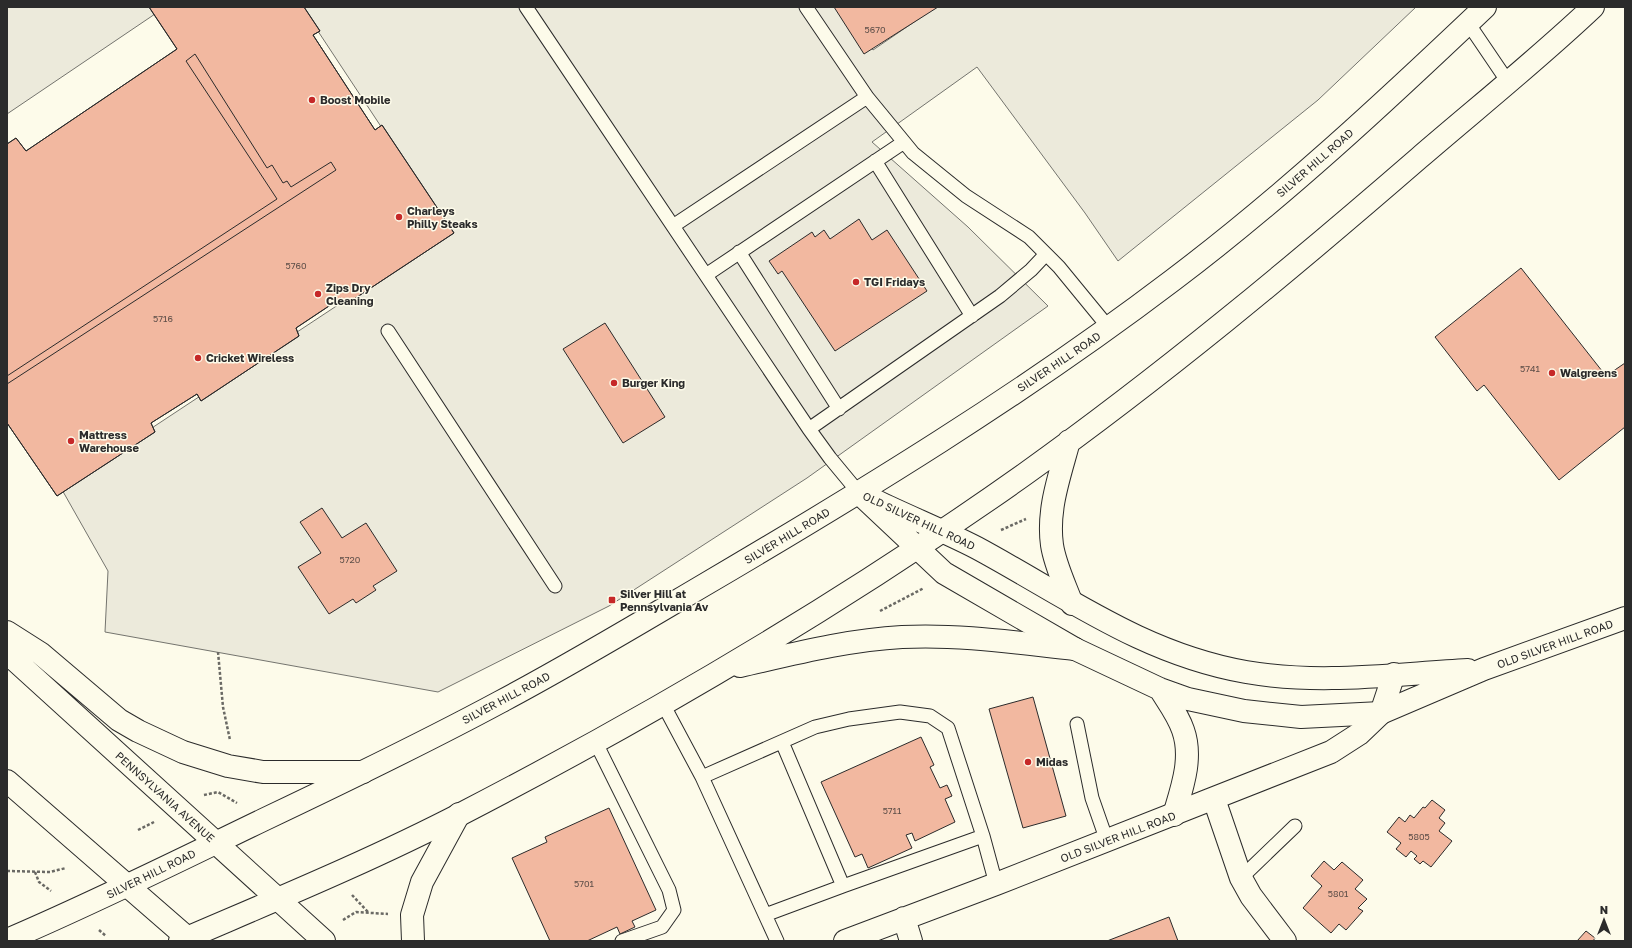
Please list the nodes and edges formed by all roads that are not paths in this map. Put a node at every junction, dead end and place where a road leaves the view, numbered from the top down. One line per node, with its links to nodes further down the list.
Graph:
1 (526, 7): 10 (lane)
2 (806, 7): 7 (lane)
3 (1485, 7): 5 (main road, SILVER HILL ROAD)
4 (1593, 7): 6 (main road)
5 (1468, 23): 6 (lane); 15 (main road, SILVER HILL ROAD)
6 (1508, 82): 19 (main road)
7 (867, 97): 8 (lane); 10 (lane)
8 (904, 142): 9 (lane); 12 (lane)
9 (875, 161): 11 (lane); 14 (lane)
10 (673, 226): 13 (lane)
11 (739, 252): 13 (lane); 17 (lane)
12 (1046, 254): 14 (lane); 15 (lane)
13 (706, 274): 18 (lane)
14 (972, 316): 17 (lane)
15 (1109, 328): 20 (main road, SILVER HILL ROAD)
16 (388, 331): 23 (lane)
17 (839, 409): 18 (lane)
18 (809, 429): 20 (lane)
19 (1069, 441): 21 (main road); 24 (main road)
20 (859, 493): 21 (main road, OLD SILVER HILL ROAD); 22 (main road, OLD SILVER HILL ROAD); 38 (main road, SILVER HILL ROAD)
21 (941, 532): 22 (main road); 24 (main road, OLD SILVER HILL ROAD)
22 (916, 547): 27 (main road, OLD SILVER HILL ROAD); 29 (main road)
23 (555, 586)
24 (1072, 604): 31 (main road, OLD SILVER HILL ROAD)
25 (1625, 618): 30 (main road, OLD SILVER HILL ROAD)
26 (7, 632): 38 (main road)
27 (1075, 649): 29 (main road); 32 (main road, OLD SILVER HILL ROAD)
28 (7, 653): 47 (main road, PENNSYLVANIA AVENUE)
29 (723, 669): 33 (main road)
30 (1484, 669): 31 (main road, OLD SILVER HILL ROAD); 34 (main road, OLD SILVER HILL ROAD)
31 (1394, 674): 34 (main road, OLD SILVER HILL ROAD)
32 (1160, 689): 34 (main road, OLD SILVER HILL ROAD); 43 (main road)
33 (663, 704): 37 (main road); 39 (lane)
34 (1381, 713): 41 (main road, OLD SILVER HILL ROAD)
35 (1077, 724): 46 (lane)
36 (782, 742): 39 (lane); 45 (lane); 51 (lane)
37 (596, 743): 42 (main road); 59 (lane)
38 (363, 772): 47 (main road, SILVER HILL ROAD)
39 (702, 777): 53 (lane)
40 (7, 781): 50 (main road)
41 (1214, 799): 43 (main road, OLD SILVER HILL ROAD); 48 (main road)
42 (459, 814): 52 (main road); 58 (main road)
43 (1174, 815): 46 (main road, OLD SILVER HILL ROAD)
44 (1295, 826): 48 (lane)
45 (983, 836): 49 (lane); 51 (lane)
46 (1107, 841): 49 (main road, OLD SILVER HILL ROAD)
47 (216, 843): 50 (main road, SILVER HILL ROAD); 52 (main road, PENNSYLVANIA AVENUE)
48 (1241, 878): 63 (main road)
49 (996, 884): 54 (main road, OLD SILVER HILL ROAD)
50 (127, 886): 55 (main road, SILVER HILL ROAD); 56 (main road)
51 (843, 886): 53 (lane)
52 (277, 898): 56 (main road); 57 (main road, PENNSYLVANIA AVENUE)
53 (765, 915): 60 (lane)
54 (904, 918): 61 (main road, OLD SILVER HILL ROAD); 62 (main road)
55 (7, 940)
56 (186, 940)
57 (324, 941)
58 (413, 941)
59 (622, 941)
60 (777, 941)
61 (845, 941)
62 (911, 941)
63 (1286, 941)

